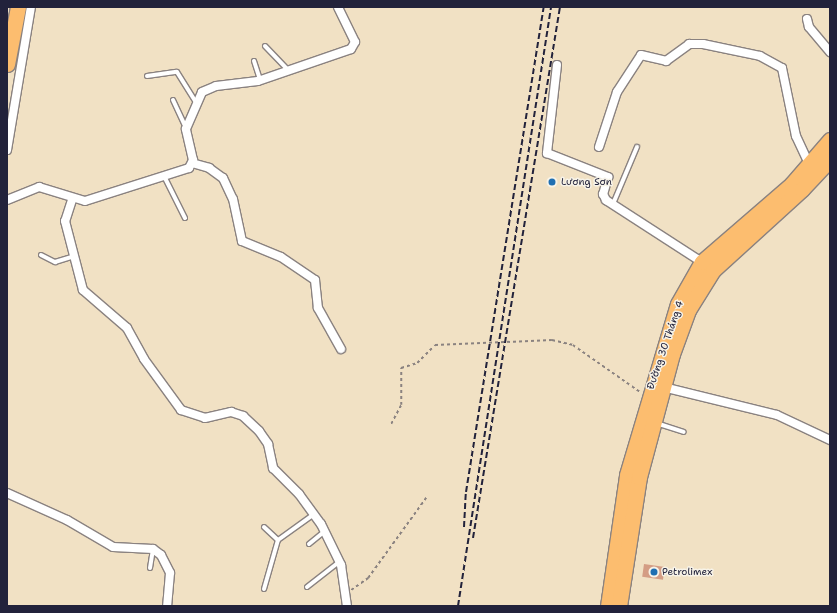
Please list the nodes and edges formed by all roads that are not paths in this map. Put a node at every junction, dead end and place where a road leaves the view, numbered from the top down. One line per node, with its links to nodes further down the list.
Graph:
1 (18, 7): 8 (highway)
2 (31, 7): 19 (street)
3 (338, 7): 10 (street)
4 (806, 19): 6 (street)
5 (265, 46): 10 (lane)
6 (830, 52)
7 (254, 61): 12 (lane)
8 (7, 64)
9 (557, 65): 26 (street)
10 (287, 69): 12 (street)
11 (147, 76): 14 (lane)
12 (260, 80): 14 (street)
13 (173, 100): 15 (lane)
14 (196, 102): 15 (street)
15 (186, 129): 21 (street)
16 (830, 140): 22 (highway, Đường 30 Tháng 4)
17 (600, 147): 22 (street)
18 (636, 147): 26 (lane)
19 (7, 150)
20 (830, 159): 30 (highway, Đường 30 Tháng 4)
21 (192, 163): 23 (street); 31 (street)
22 (810, 167): 30 (highway, Đường 30 Tháng 4)
23 (164, 176): 25 (street); 27 (lane)
24 (7, 200): 25 (street)
25 (72, 200): 29 (street)
26 (613, 204): 30 (street)
27 (185, 218)
28 (41, 255): 29 (lane)
29 (75, 256): 37 (street)
30 (708, 266): 32 (highway, Đường 30 Tháng 4); 46 (highway, Đường 30 Tháng 4)
31 (341, 349)
32 (662, 387): 33 (highway, Đường 30 Tháng 4); 35 (street)
33 (654, 422): 34 (lane); 46 (highway, Đường 30 Tháng 4)
34 (684, 432)
35 (830, 440)
36 (7, 493): 42 (street)
37 (314, 514): 39 (street); 40 (lane)
38 (264, 528): 40 (lane)
39 (325, 532): 41 (lane); 43 (street)
40 (278, 540): 47 (lane)
41 (309, 544)
42 (153, 549): 44 (lane); 48 (street)
43 (339, 562): 45 (lane); 49 (street)
44 (150, 568)
45 (307, 587)
46 (615, 588): 50 (highway, Đường 30 Tháng 4); 51 (highway, Đường 30 Tháng 4)
47 (264, 589)
48 (167, 606)
49 (347, 606)
50 (608, 606)
51 (619, 606)

